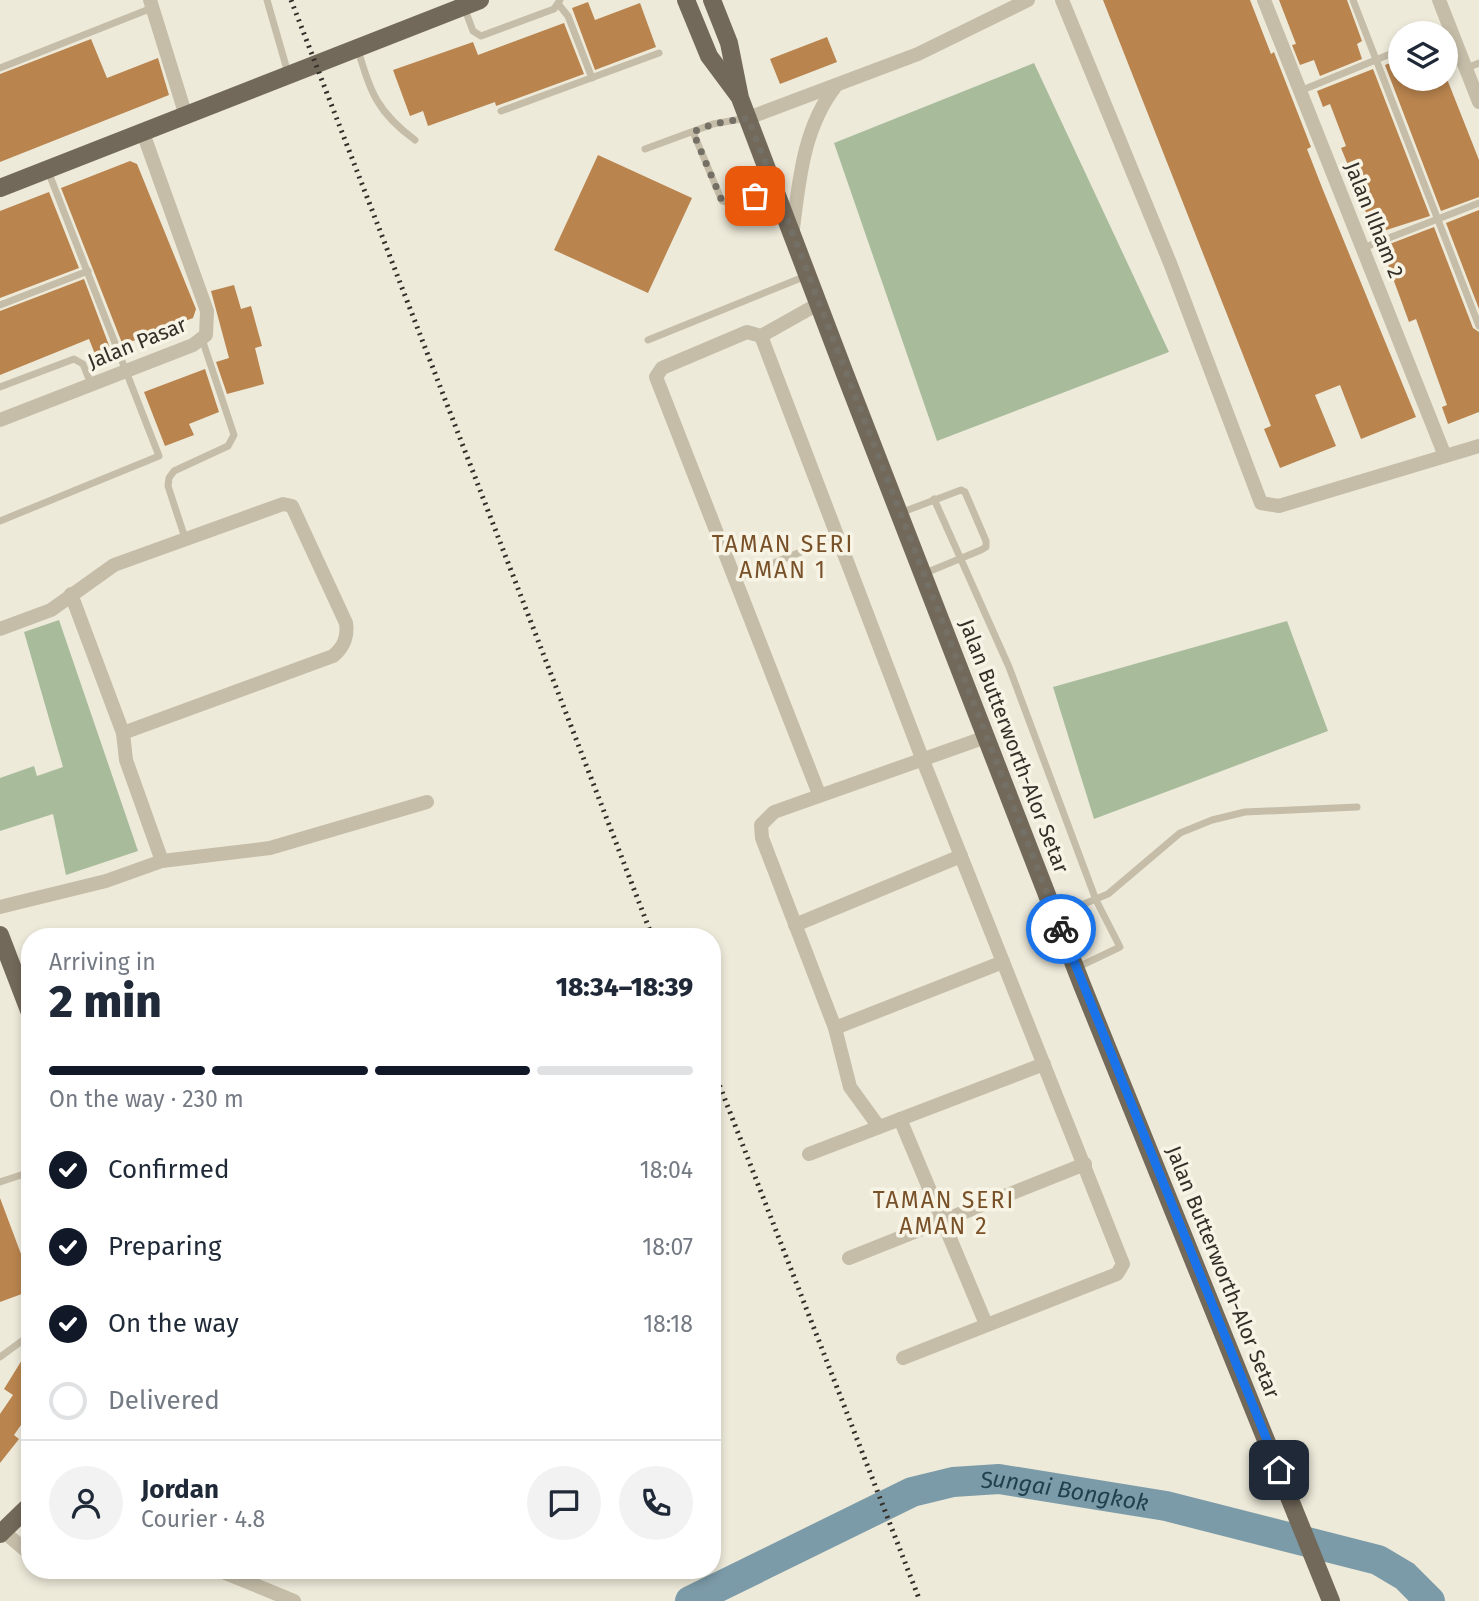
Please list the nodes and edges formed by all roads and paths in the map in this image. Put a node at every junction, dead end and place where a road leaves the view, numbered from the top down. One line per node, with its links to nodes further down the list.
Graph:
1 (267, 0): 20 (lane)
2 (712, 0): 24 (main road, Jalan Butterworth-Alor Setar)
3 (1028, 0): 22 (street)
4 (1062, 0): 53 (street)
5 (1264, 0): 23 (street, Jalan Ilham 2)
6 (1353, 0): 17 (lane)
7 (1439, 0): 12 (street)
8 (687, 2): 24 (main road, Jalan Butterworth-Alor Setar)
9 (472, 3): 10 (lane); 14 (main road)
10 (560, 3): 21 (lane)
11 (151, 4): 19 (lane); 27 (street)
12 (1443, 21)
13 (1458, 47): 18 (street)
14 (358, 49): 20 (main road); 31 (lane)
15 (659, 53): 21 (lane)
16 (1388, 55): 17 (lane)
17 (1376, 60): 23 (lane); 37 (lane)
18 (1473, 66): 25 (street)
19 (0, 68)
20 (289, 76): 27 (main road)
21 (592, 78): 26 (lane)
22 (836, 86): 28 (street); 38 (street)
23 (1300, 91): 39 (street, Jalan Ilham 2)
24 (740, 98): 28 (main road, Jalan Butterworth-Alor Setar)
25 (1479, 102)
26 (501, 111)
27 (186, 116): 30 (main road)
28 (748, 118): 29 (lane); 35 (main road, Jalan Butterworth-Alor Setar)
29 (693, 132): 32 (lane); 35 (lane)
30 (143, 133): 33 (main road); 46 (street, Jalan Pasar)
31 (415, 140)
32 (645, 149)
33 (47, 170): 34 (main road); 40 (lane)
34 (0, 188)
35 (774, 189): 38 (main road, Jalan Butterworth-Alor Setar)
36 (1479, 203): 37 (lane)
37 (1437, 219): 39 (lane); 44 (lane)
38 (792, 237): 41 (main road, Jalan Butterworth-Alor Setar)
39 (1363, 248): 53 (street, Jalan Ilham 2)
40 (88, 271): 43 (lane); 48 (lane)
41 (807, 276): 42 (main road, Jalan Butterworth-Alor Setar); 47 (lane)
42 (818, 304): 45 (street); 55 (main road, Jalan Butterworth-Alor Setar)
43 (0, 305)
44 (1479, 326)
45 (761, 336): 57 (street); 61 (street)
46 (202, 339): 48 (street, Jalan Pasar); 58 (lane)
47 (648, 340)
48 (127, 371): 49 (street, Jalan Pasar); 56 (lane)
49 (91, 385): 50 (lane); 51 (street, Jalan Pasar)
50 (0, 387)
51 (0, 420)
52 (1479, 446): 53 (street)
53 (1445, 456)
54 (934, 499): 55 (lane); 59 (lane); 59 (lane)
55 (899, 513): 60 (main road, Jalan Butterworth-Alor Setar)
56 (0, 520)
57 (838, 537): 61 (lane); 66 (street)
58 (186, 541): 62 (street); 64 (street)
59 (959, 559): 60 (lane); 72 (lane)
60 (923, 574): 65 (main road, Jalan Butterworth-Alor Setar)
61 (735, 579): 67 (street)
62 (71, 594): 63 (street); 64 (street)
63 (0, 629)
64 (123, 733): 71 (street)
65 (986, 737): 66 (street); 74 (main road, Jalan Butterworth-Alor Setar)
66 (922, 758): 67 (street); 70 (street)
67 (819, 794): 75 (street)
68 (427, 802): 71 (street)
69 (1357, 807): 72 (lane)
70 (961, 856): 75 (street); 77 (street)
71 (162, 861): 73 (street)
72 (1096, 900): 74 (lane); 78 (lane)
73 (0, 907)
74 (1055, 916): 78 (main road, Jalan Butterworth-Alor Setar)
75 (795, 925): 80 (street)
76 (0, 935): 79 (main road)
77 (1003, 962): 80 (street); 81 (street)
78 (1075, 968): 99 (main road, Jalan Butterworth-Alor Setar)
79 (21, 990)
80 (835, 1028): 83 (street)
81 (1044, 1064): 82 (street); 85 (street)
82 (900, 1119): 83 (street); 88 (street)
83 (879, 1127): 84 (street)
84 (809, 1154)
85 (1085, 1164): 88 (street); 90 (street)
86 (21, 1175): 87 (lane)
87 (0, 1182)
88 (940, 1220): 89 (street); 90 (street)
89 (849, 1258)
90 (986, 1324): 93 (street)
91 (21, 1342): 92 (lane)
92 (0, 1357)
93 (903, 1358)
94 (21, 1513): 95 (main road)
95 (1, 1532): 96 (street)
96 (21, 1547)
97 (240, 1579): 98 (street)
98 (293, 1601)
99 (1331, 1601)

